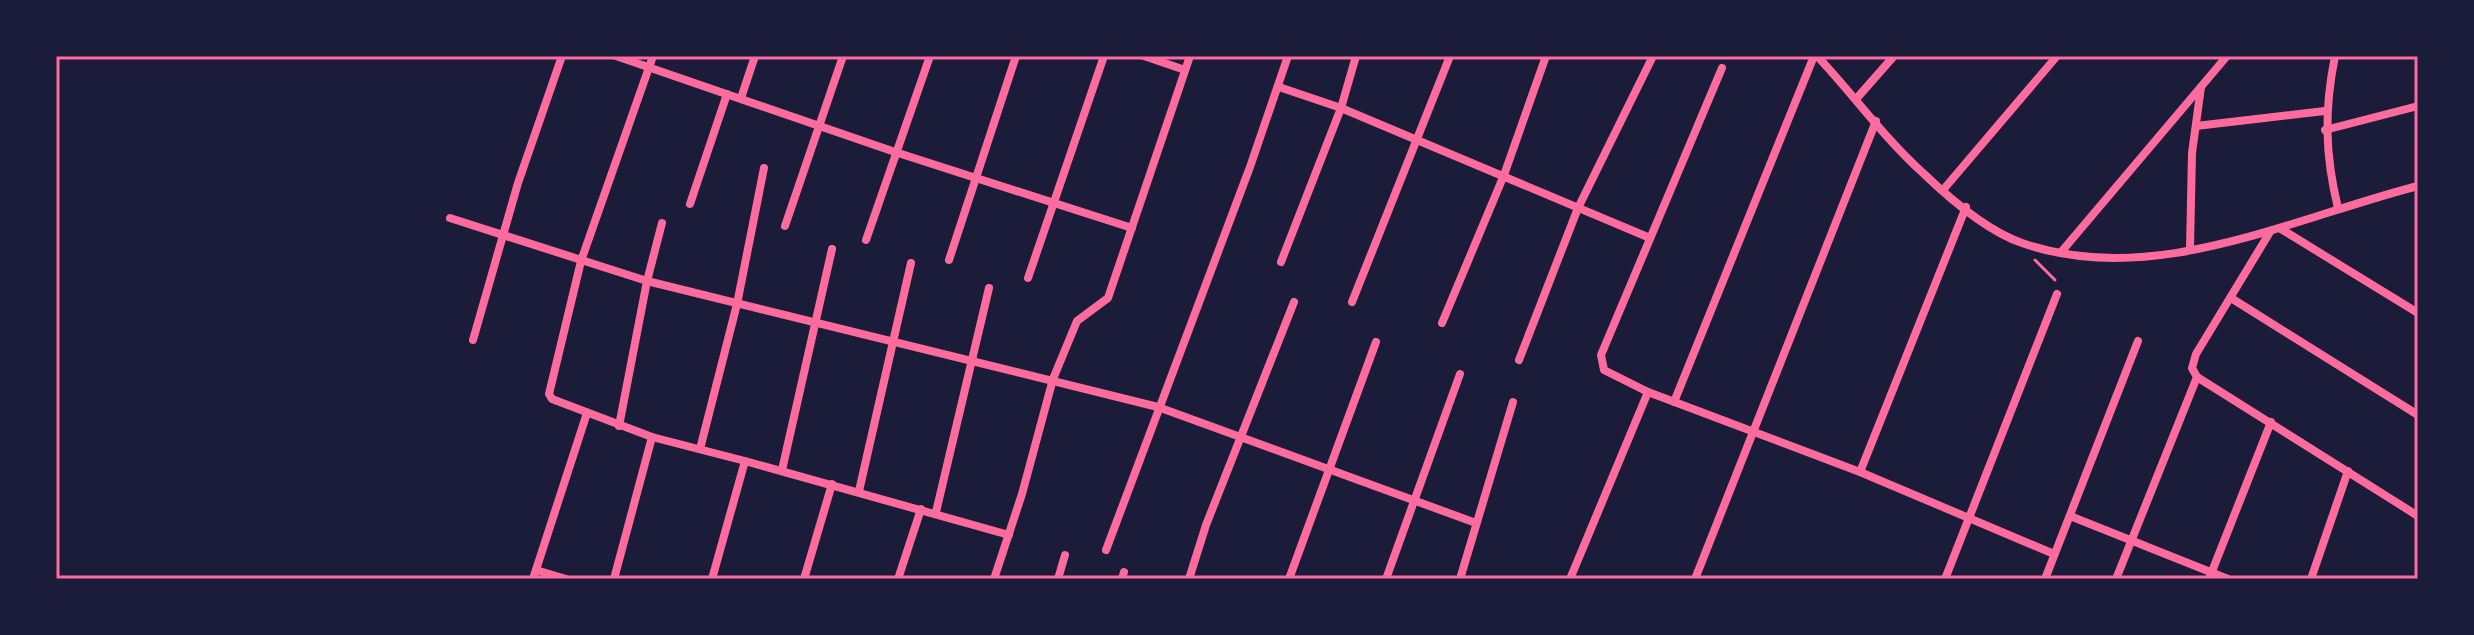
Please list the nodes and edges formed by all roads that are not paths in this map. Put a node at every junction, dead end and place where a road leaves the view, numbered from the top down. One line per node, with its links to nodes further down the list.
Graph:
1 (562, 56): 54 (street)
2 (616, 56): 21 (street)
3 (653, 56): 21 (street)
4 (755, 56): 27 (street)
5 (843, 56): 33 (street)
6 (930, 56): 37 (street)
7 (1016, 56): 40 (street)
8 (1104, 56): 43 (street)
9 (1144, 56): 23 (street)
10 (1190, 56): 23 (street)
11 (1288, 56): 24 (street)
12 (1356, 56): 30 (street)
13 (1450, 56): 36 (street)
14 (1546, 56): 39 (street)
15 (1653, 56): 46 (street)
16 (1816, 56): 28 (street); 86 (street)
17 (1894, 56): 28 (street)
18 (2057, 56): 42 (street)
19 (2227, 56): 25 (street)
20 (2335, 56): 31 (street)
21 (649, 67): 26 (street); 61 (street)
22 (1722, 68): 55 (street)
23 (1185, 70): 51 (street)
24 (1279, 87): 30 (street); 87 (street)
25 (2201, 87): 34 (street); 59 (street)
26 (727, 94): 27 (street); 44 (street)
27 (741, 98): 33 (street)
28 (1857, 98): 32 (street)
29 (2418, 106): 35 (street)
30 (1341, 108): 36 (street); 62 (street)
31 (2325, 111): 34 (street); 35 (street)
32 (1876, 121): 42 (street); 92 (street)
33 (820, 126): 37 (street); 50 (street)
34 (2196, 126): 57 (street)
35 (2325, 130): 47 (street)
36 (1418, 141): 39 (street); 70 (street)
37 (895, 152): 40 (street); 56 (street)
38 (764, 168): 71 (street)
39 (1504, 175): 46 (street); 73 (street)
40 (976, 179): 43 (street); 60 (street)
41 (2418, 186): 47 (street)
42 (1943, 190): 45 (street)
43 (1053, 203): 51 (street); 64 (street)
44 (690, 204)
45 (1966, 207): 59 (street); 100 (street)
46 (1578, 208): 55 (street); 79 (street)
47 (2338, 208): 52 (street)
48 (450, 218): 54 (street)
49 (662, 223): 65 (street)
50 (785, 226)
51 (1132, 228): 83 (street)
52 (2281, 229): 53 (street); 72 (street)
53 (2270, 232): 57 (street); 68 (street)
54 (502, 236): 61 (street); 75 (street)
55 (1650, 238): 84 (street)
56 (866, 240)
57 (2190, 248): 59 (street)
58 (832, 249): 74 (street)
59 (2062, 251)
60 (949, 260)
61 (581, 261): 65 (street); 88 (street)
62 (1281, 262)
63 (911, 263): 78 (street)
64 (1028, 278)
65 (647, 281): 71 (street); 91 (street)
66 (989, 288): 80 (street)
67 (2057, 294): 108 (street)
68 (2231, 298): 82 (street); 89 (street)
69 (1294, 302): 94 (street)
70 (1352, 302)
71 (737, 304): 74 (street); 95 (street)
72 (2418, 313)
73 (1442, 323)
74 (814, 325): 78 (street); 97 (street)
75 (473, 340)
76 (2138, 341): 106 (street)
77 (1376, 342): 98 (street)
78 (893, 344): 80 (street); 102 (street)
79 (1519, 360)
80 (972, 362): 83 (street); 105 (street)
81 (1460, 374): 103 (street)
82 (2197, 377): 90 (street); 111 (street)
83 (1053, 379): 87 (street); 110 (street)
84 (1648, 392): 86 (street); 128 (street)
85 (1513, 402): 109 (street)
86 (1674, 402): 92 (street)
87 (1158, 407): 94 (street); 112 (street)
88 (587, 413): 91 (street); 115 (street)
89 (2418, 415)
90 (2271, 422): 99 (street); 116 (street)
91 (619, 426): 93 (street)
92 (1755, 431): 100 (street); 129 (street)
93 (652, 437): 95 (street); 118 (street)
94 (1242, 438): 98 (street); 124 (street)
95 (700, 449): 96 (street)
96 (745, 461): 97 (street); 119 (street)
97 (782, 470): 101 (street)
98 (1328, 470): 103 (street); 125 (street)
99 (2348, 471): 107 (street); 134 (street)
100 (1860, 472): 108 (street)
101 (832, 484): 102 (street); 120 (street)
102 (859, 491): 104 (street)
103 (1413, 501): 109 (street); 126 (street)
104 (921, 509): 105 (street); 121 (street)
105 (936, 512): 110 (street)
106 (2070, 516): 111 (street); 113 (street)
107 (2418, 516)
108 (1969, 518): 113 (street); 130 (street)
109 (1476, 523): 127 (street)
110 (1009, 535): 122 (street)
111 (2131, 540): 116 (street); 132 (street)
112 (1106, 550)
113 (2054, 554): 131 (street)
114 (1065, 555): 123 (street)
115 (535, 575): 117 (street)
116 (2210, 576): 133 (street)
117 (566, 579)
118 (614, 579)
119 (712, 579)
120 (804, 579)
121 (898, 579)
122 (994, 579)
123 (1058, 579)
124 (1189, 579)
125 (1289, 579)
126 (1386, 579)
127 (1460, 579)
128 (1570, 579)
129 (1695, 579)
130 (1945, 579)
131 (2045, 579)
132 (2116, 579)
133 (2228, 579)
134 (2311, 579)

